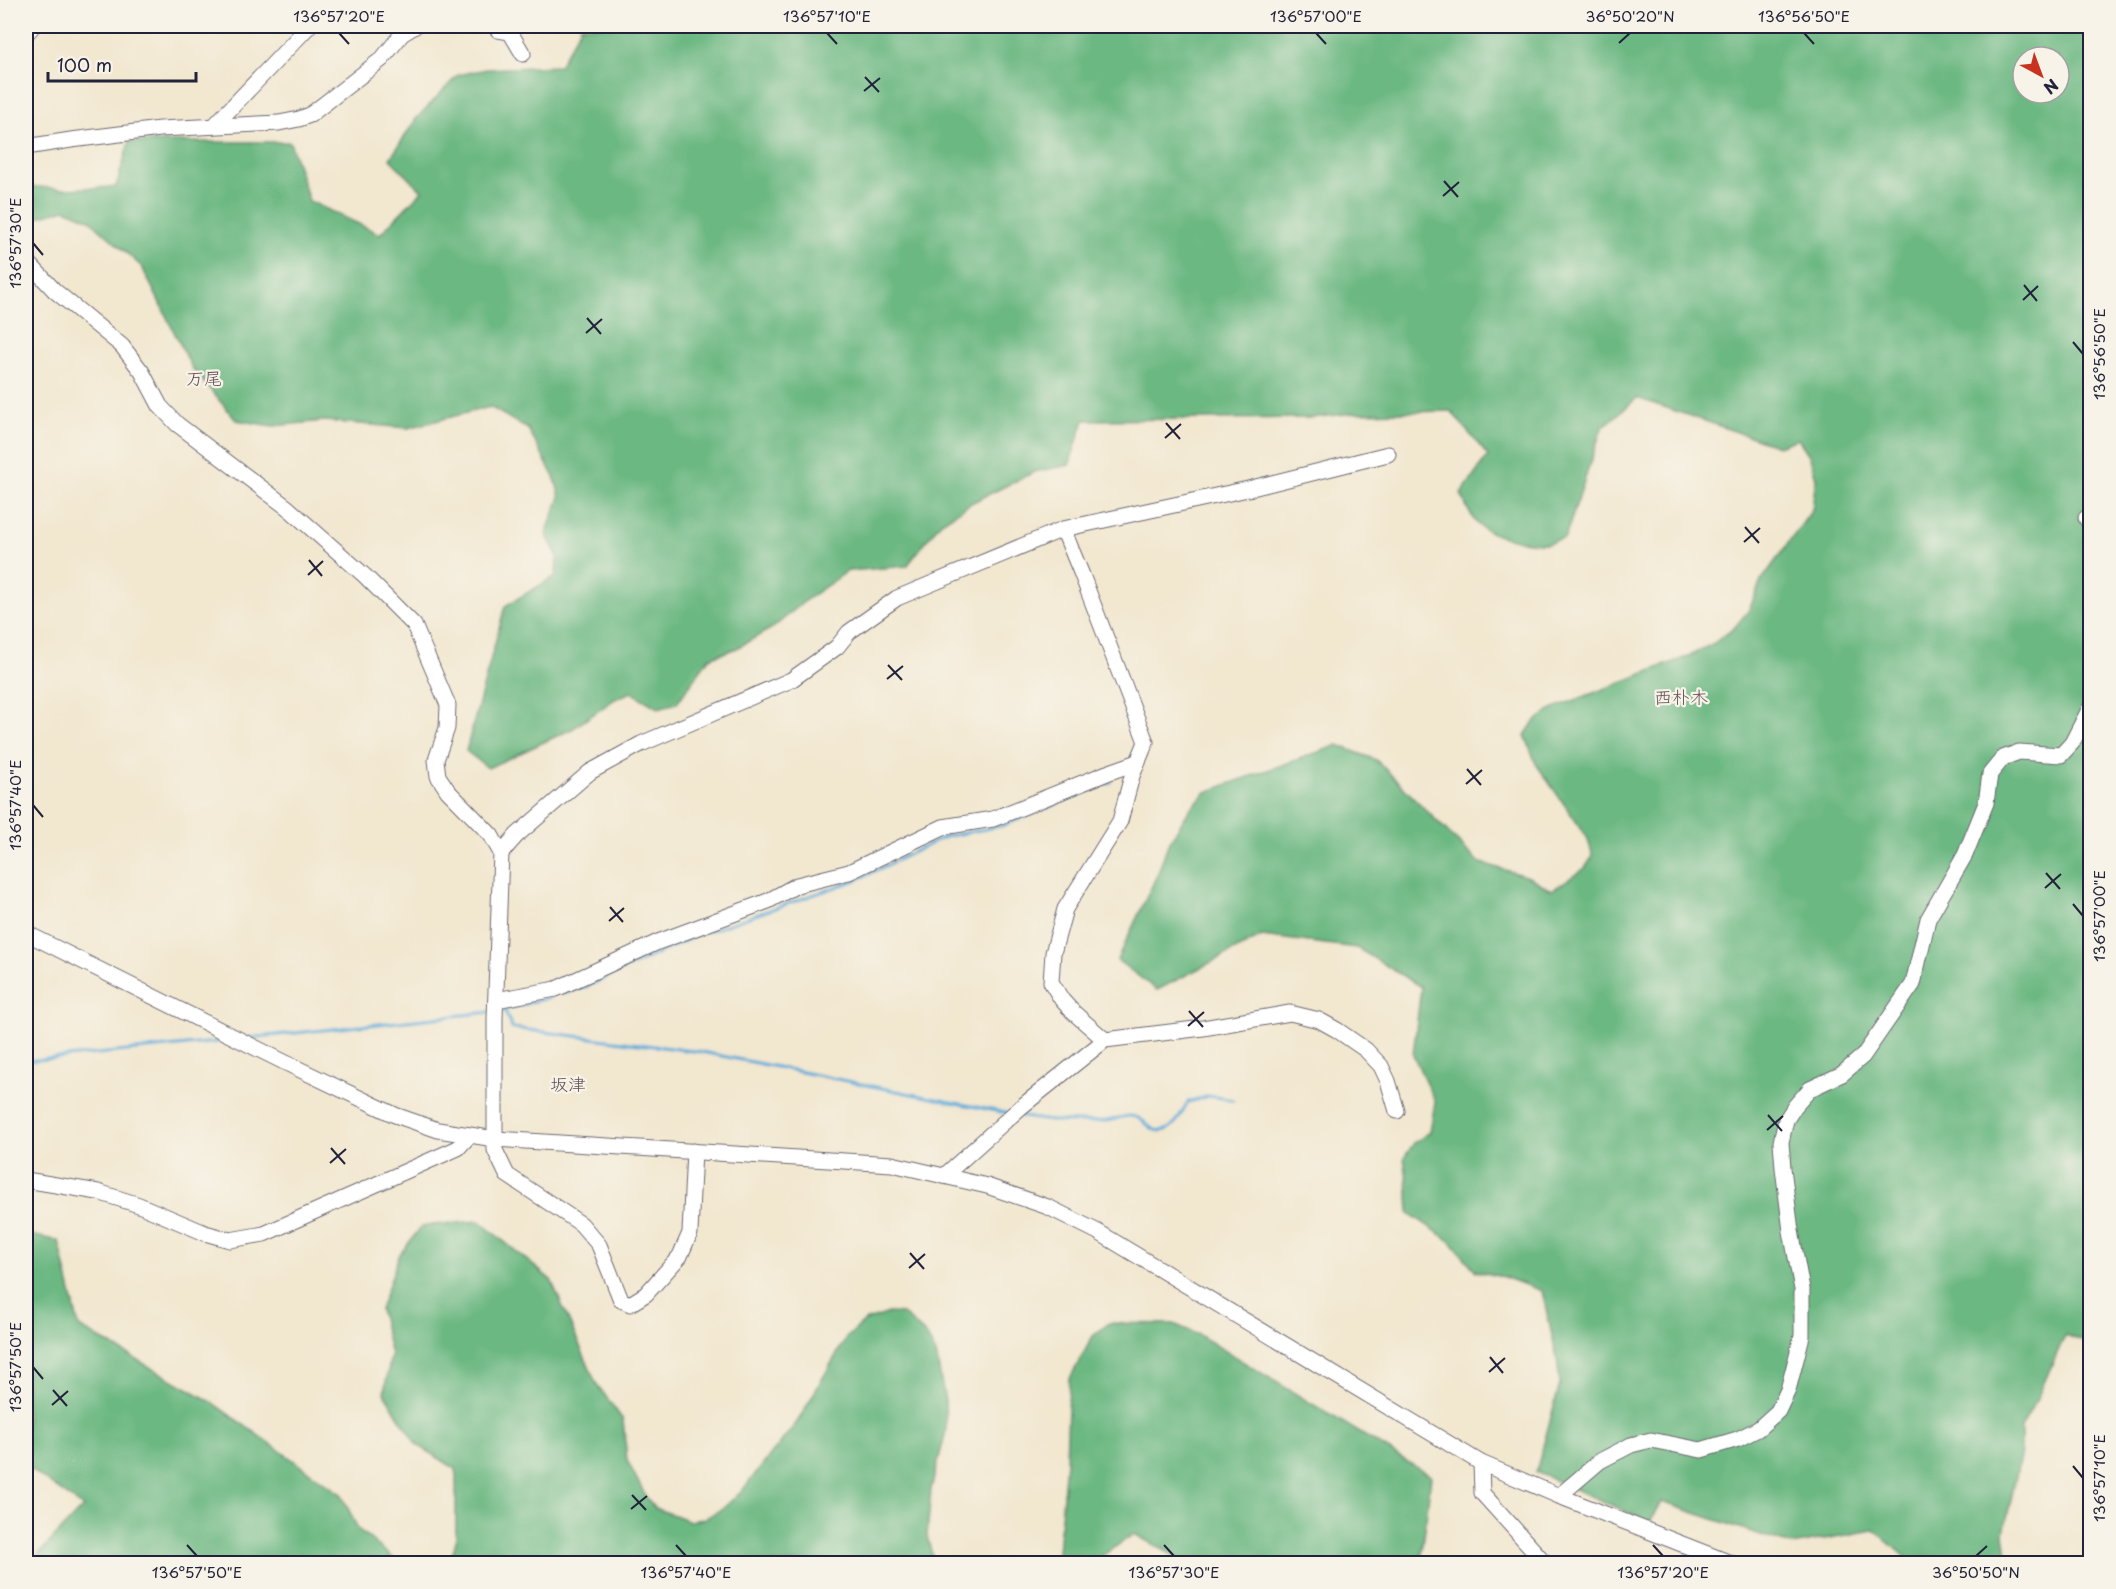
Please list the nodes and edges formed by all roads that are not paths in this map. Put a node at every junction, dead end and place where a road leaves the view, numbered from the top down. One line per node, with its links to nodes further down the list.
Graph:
1 (33, 26): 6 (street)
2 (309, 26): 8 (street)
3 (415, 26): 5 (street)
4 (496, 26): 7 (street)
5 (402, 30): 8 (street)
6 (26, 34)
7 (524, 54)
8 (214, 126): 9 (street)
9 (26, 147)
10 (26, 260): 15 (street)
11 (1388, 454): 12 (street)
12 (1063, 530): 14 (street); 15 (street)
13 (2091, 708): 26 (street)
14 (1138, 762): 17 (street); 18 (street)
15 (501, 853): 17 (street)
16 (26, 933): 20 (street)
17 (496, 1008): 21 (street)
18 (1105, 1040): 19 (street); 23 (street)
19 (1397, 1111)
20 (470, 1135): 21 (street); 24 (street)
21 (495, 1139): 22 (street); 22 (street)
22 (694, 1151): 23 (street)
23 (944, 1176): 25 (street)
24 (26, 1180)
25 (1481, 1463): 26 (street); 27 (street)
26 (1559, 1496): 28 (street)
27 (1546, 1563)
28 (1733, 1563)

